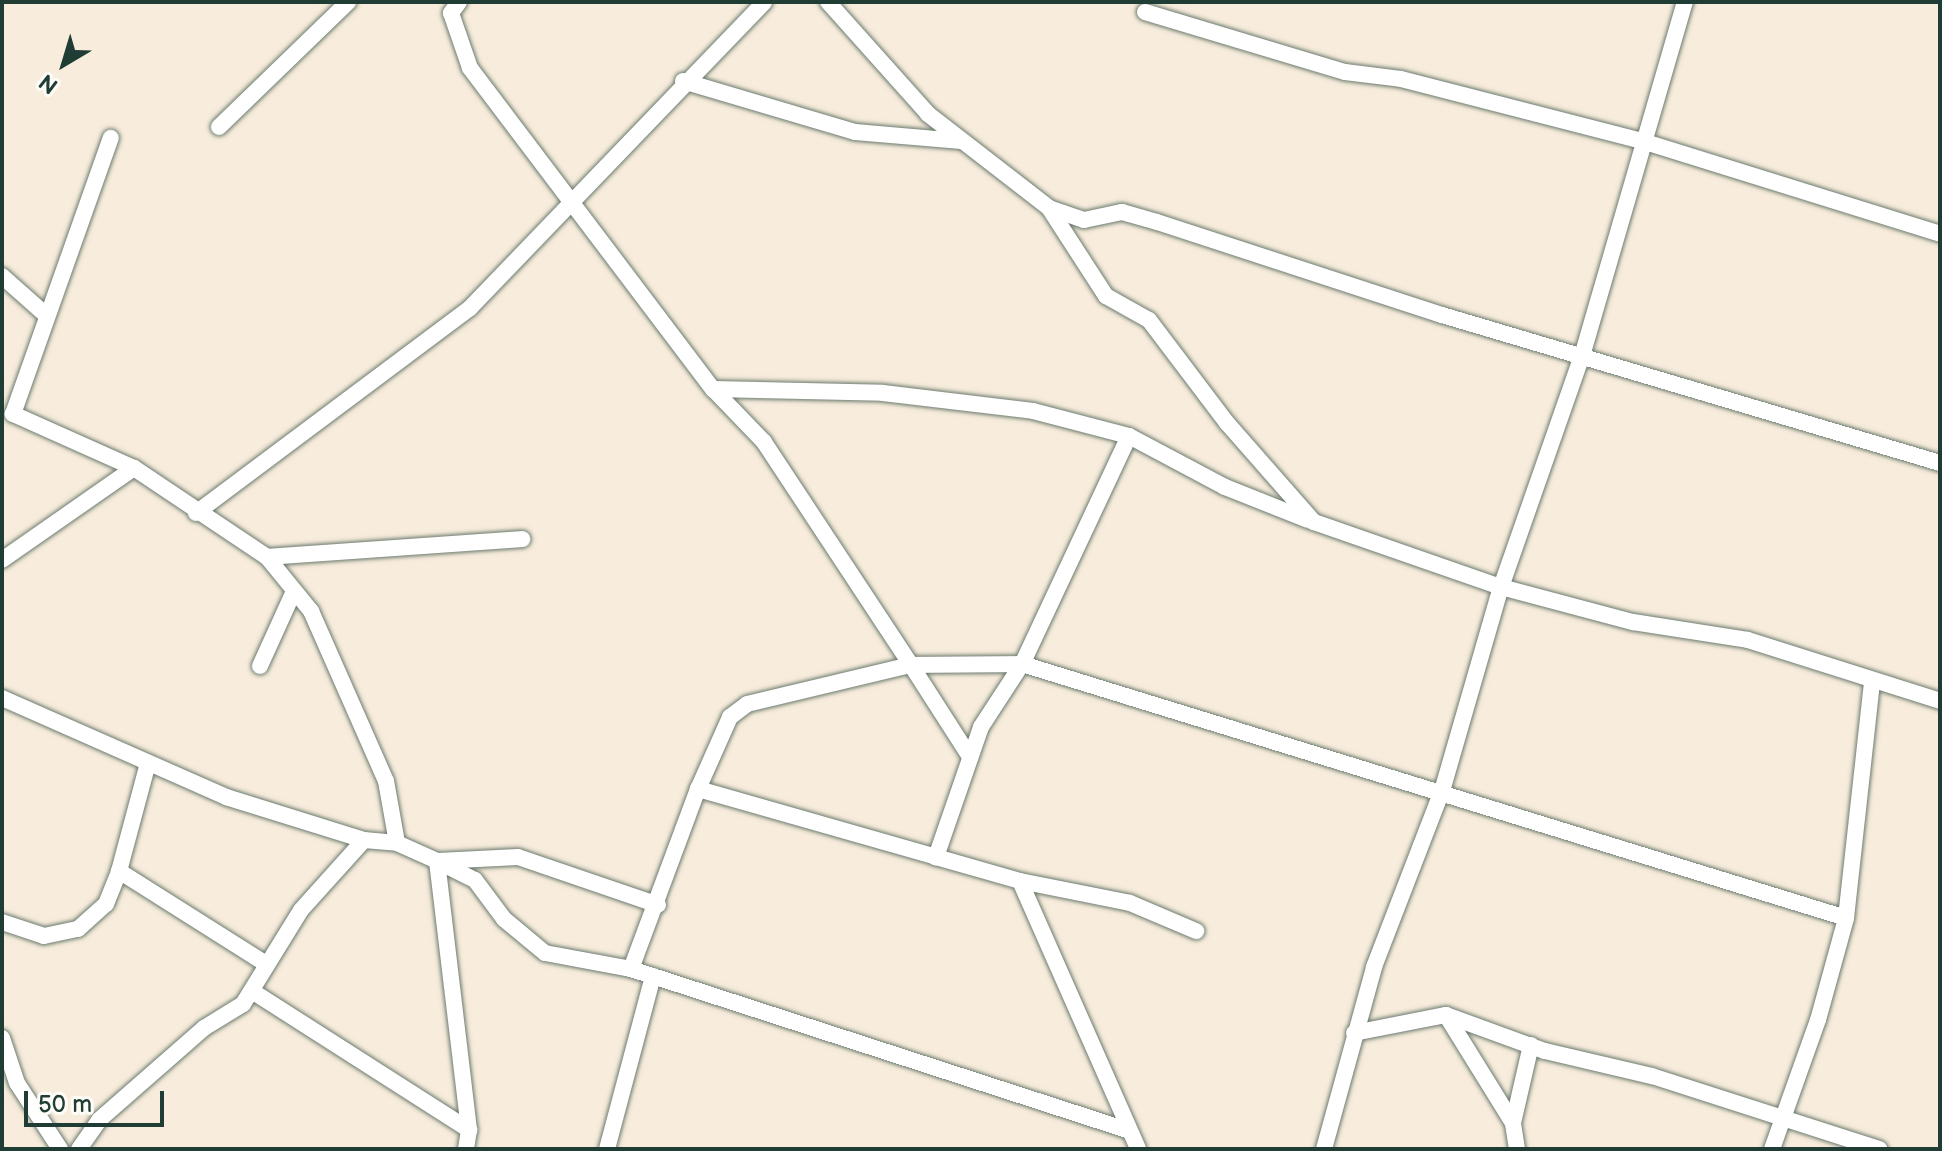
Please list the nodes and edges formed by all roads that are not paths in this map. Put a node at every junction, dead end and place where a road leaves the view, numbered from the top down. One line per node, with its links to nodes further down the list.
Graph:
1 (348, 2): 8 (street)
2 (764, 2): 7 (street)
3 (828, 2): 10 (street)
4 (1685, 2): 11 (street)
5 (451, 6): 12 (street)
6 (1145, 12): 11 (street)
7 (683, 81): 10 (street); 12 (street)
8 (219, 127)
9 (111, 138): 16 (street)
10 (959, 141): 13 (street)
11 (1642, 141): 14 (street); 17 (street)
12 (574, 204): 18 (street); 23 (street)
13 (1049, 208): 17 (street); 24 (street)
14 (1940, 234)
15 (2, 276): 16 (street)
16 (46, 315): 19 (street)
17 (1582, 356): 21 (street); 28 (street)
18 (713, 389): 20 (street); 31 (street)
19 (7, 411): 22 (street)
20 (1129, 436): 24 (street); 30 (street)
21 (1940, 463)
22 (134, 468): 23 (street); 27 (street)
23 (196, 513): 26 (street)
24 (1314, 522): 28 (street)
25 (522, 539): 26 (street)
26 (267, 557): 29 (street)
27 (2, 560)
28 (1501, 587): 33 (street); 39 (street)
29 (294, 591): 32 (street); 41 (street)
30 (1022, 664): 31 (street); 36 (street); 39 (street)
31 (911, 665): 36 (street); 38 (street)
32 (260, 666)
33 (1872, 681): 35 (street); 47 (street)
34 (2, 698): 37 (street)
35 (1940, 701)
36 (970, 757): 42 (street)
37 (148, 763): 40 (street); 44 (street)
38 (698, 789): 42 (street); 46 (street)
39 (1442, 791): 47 (street); 55 (street)
40 (364, 840): 41 (street); 50 (street)
41 (397, 843): 43 (street)
42 (936, 857): 45 (street)
43 (437, 861): 46 (street); 51 (street); 60 (street)
44 (119, 871): 48 (street); 50 (street)
45 (1020, 881): 49 (street); 61 (street)
46 (658, 905): 51 (street)
47 (1846, 918): 58 (street)
48 (2, 922)
49 (1196, 931)
50 (266, 964): 53 (street)
51 (631, 969): 52 (street)
52 (653, 976): 61 (street); 65 (street)
53 (252, 991): 60 (street); 63 (street)
54 (1446, 1015): 55 (street); 57 (street); 59 (street)
55 (1354, 1033): 67 (street)
56 (2, 1038): 62 (street)
57 (1531, 1045): 58 (street); 59 (street)
58 (1781, 1120): 69 (street); 70 (street)
59 (1513, 1123): 68 (street)
60 (469, 1130): 64 (street)
61 (1127, 1130): 66 (street)
62 (60, 1149)
63 (79, 1149)
64 (466, 1149)
65 (607, 1149)
66 (1138, 1149)
67 (1324, 1149)
68 (1517, 1149)
69 (1772, 1149)
70 (1880, 1149)

